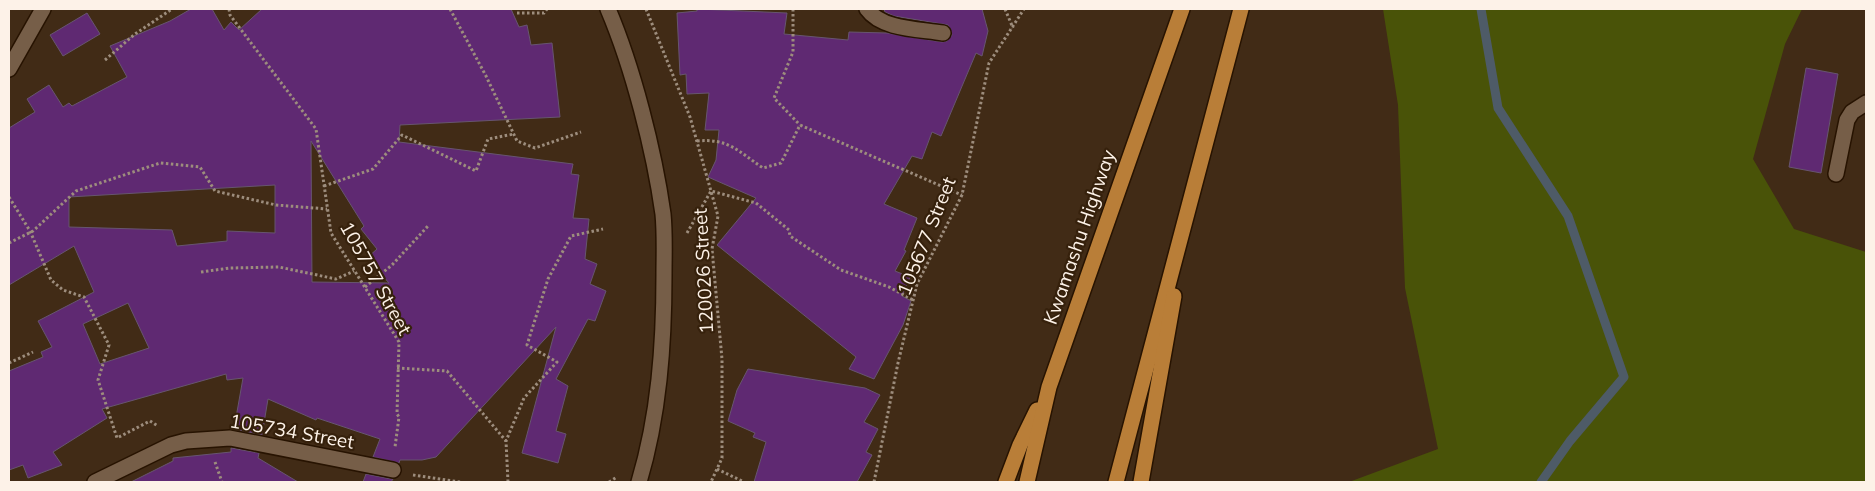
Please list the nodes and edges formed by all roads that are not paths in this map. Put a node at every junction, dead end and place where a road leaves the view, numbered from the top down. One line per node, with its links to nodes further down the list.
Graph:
1 (43, 9): 7 (street)
2 (608, 9): 14 (street)
3 (867, 9): 6 (street)
4 (1182, 9): 11 (main road, Kwamashu Highway)
5 (1241, 9): 10 (main road)
6 (943, 33)
7 (9, 69)
8 (1866, 103): 9 (street)
9 (1836, 174)
10 (1189, 210): 17 (main road); 18 (main road)
11 (1049, 387): 15 (main road); 16 (main road, Kwamashu Highway)
12 (393, 470): 13 (street, 105734 Street)
13 (95, 482)
14 (639, 482)
15 (1006, 482)
16 (1027, 482)
17 (1116, 482)
18 (1141, 482)

